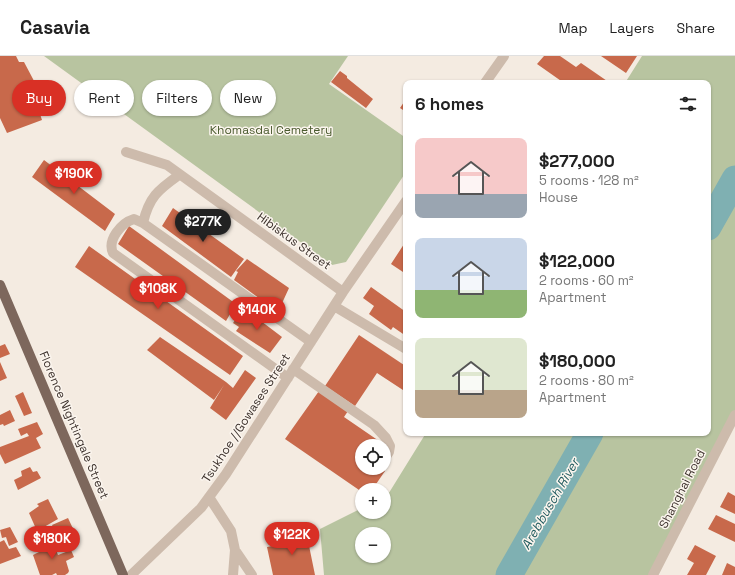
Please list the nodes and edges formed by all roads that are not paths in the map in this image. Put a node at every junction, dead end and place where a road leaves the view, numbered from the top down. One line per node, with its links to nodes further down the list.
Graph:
1 (504, 56): 2 (street)
2 (488, 80)
3 (126, 152): 4 (street, Hibiskus Street)
4 (179, 174): 6 (street); 8 (street, Hibiskus Street)
5 (403, 205): 8 (street, Tsukhoe //Gowases Street)
6 (143, 223): 10 (street); 12 (street)
7 (0, 285): 17 (main road, Florence Nightingale Street)
8 (343, 292): 9 (street, Tsukhoe //Gowases Street)
9 (334, 306): 10 (street, Tsukhoe //Gowases Street); 11 (street)
10 (311, 342): 12 (street, Tsukhoe //Gowases Street)
11 (403, 347)
12 (290, 374): 14 (street); 15 (street, Tsukhoe //Gowases Street)
13 (735, 415): 21 (street, Shanghai Road)
14 (386, 439)
15 (209, 497): 16 (street); 18 (street, Tsukhoe //Gowases Street)
16 (235, 550): 19 (street); 20 (street)
17 (123, 575)
18 (131, 575)
19 (233, 575)
20 (252, 575)
21 (653, 575)

